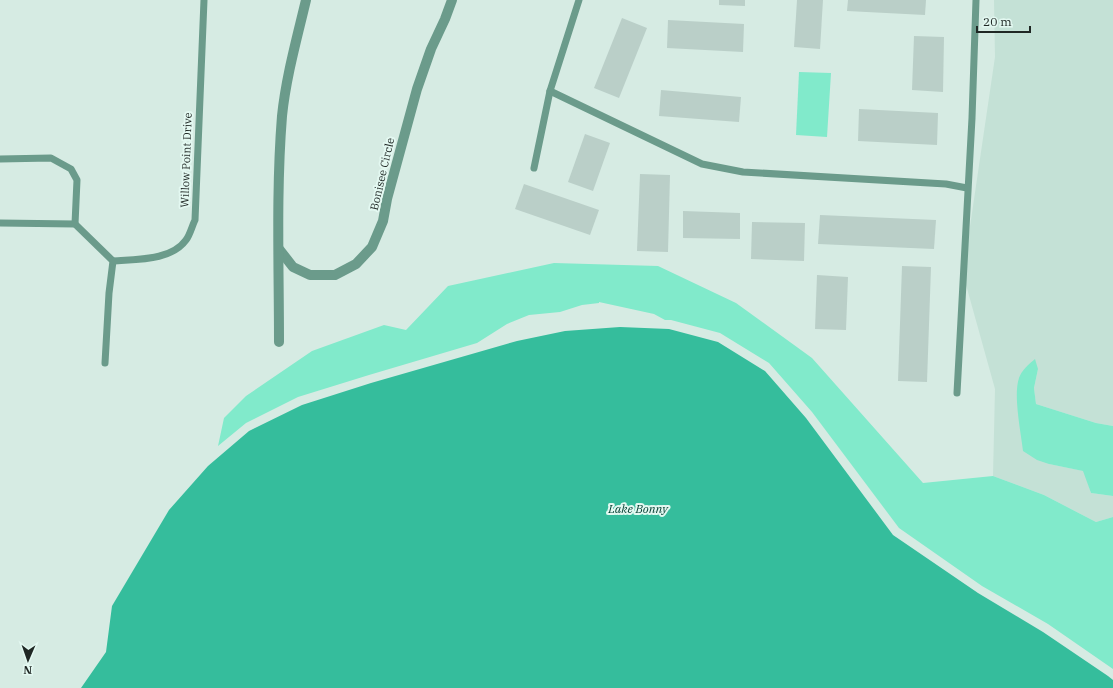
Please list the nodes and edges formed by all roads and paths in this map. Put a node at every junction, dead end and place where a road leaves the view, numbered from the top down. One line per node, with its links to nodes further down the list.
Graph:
1 (204, 0): 13 (lane, Willow Point Drive)
2 (306, 0): 12 (street)
3 (452, 0): 12 (street, Bonisee Circle)
4 (579, 0): 6 (lane)
5 (976, 0): 9 (lane)
6 (550, 91): 8 (lane); 9 (lane)
7 (0, 159): 11 (lane)
8 (534, 168)
9 (967, 188): 16 (lane)
10 (0, 224): 11 (lane)
11 (75, 224): 13 (lane)
12 (279, 249): 14 (street)
13 (113, 261): 15 (lane)
14 (279, 342)
15 (105, 363)
16 (957, 393)

